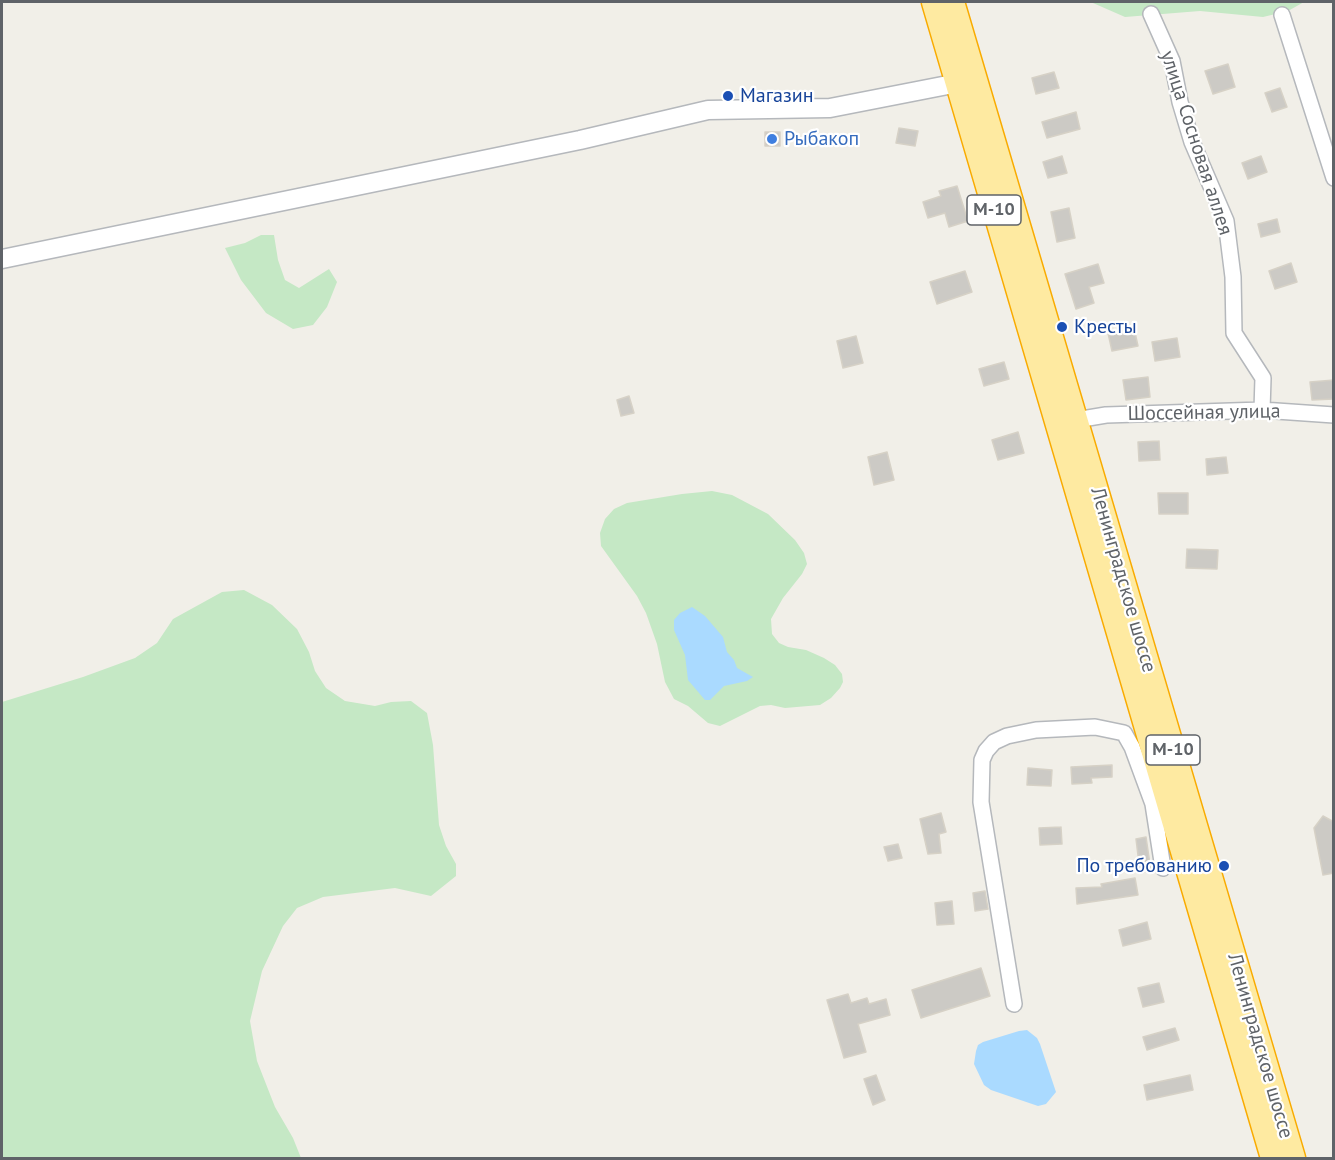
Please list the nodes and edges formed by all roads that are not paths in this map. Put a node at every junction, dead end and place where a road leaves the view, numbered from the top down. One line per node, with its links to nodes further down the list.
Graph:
1 (934, 2): 5 (highway, Ленинградское шоссе / М-10)
2 (952, 2): 10 (highway, Ленинградское шоссе / М-10)
3 (1151, 14): 8 (street, улица Сосновая аллея)
4 (1282, 15): 6 (street)
5 (958, 83): 7 (street); 11 (highway, Ленинградское шоссе / М-10)
6 (1334, 178)
7 (2, 259)
8 (1262, 410): 9 (street, Шоссейная улица); 10 (street, Шоссейная улица)
9 (1334, 415)
10 (1076, 420): 15 (highway, Ленинградское шоссе / М-10)
11 (1160, 802): 12 (street); 13 (street); 14 (highway, Ленинградское шоссе / М-10)
12 (1163, 868)
13 (1014, 1004)
14 (1273, 1158)
15 (1293, 1158)

